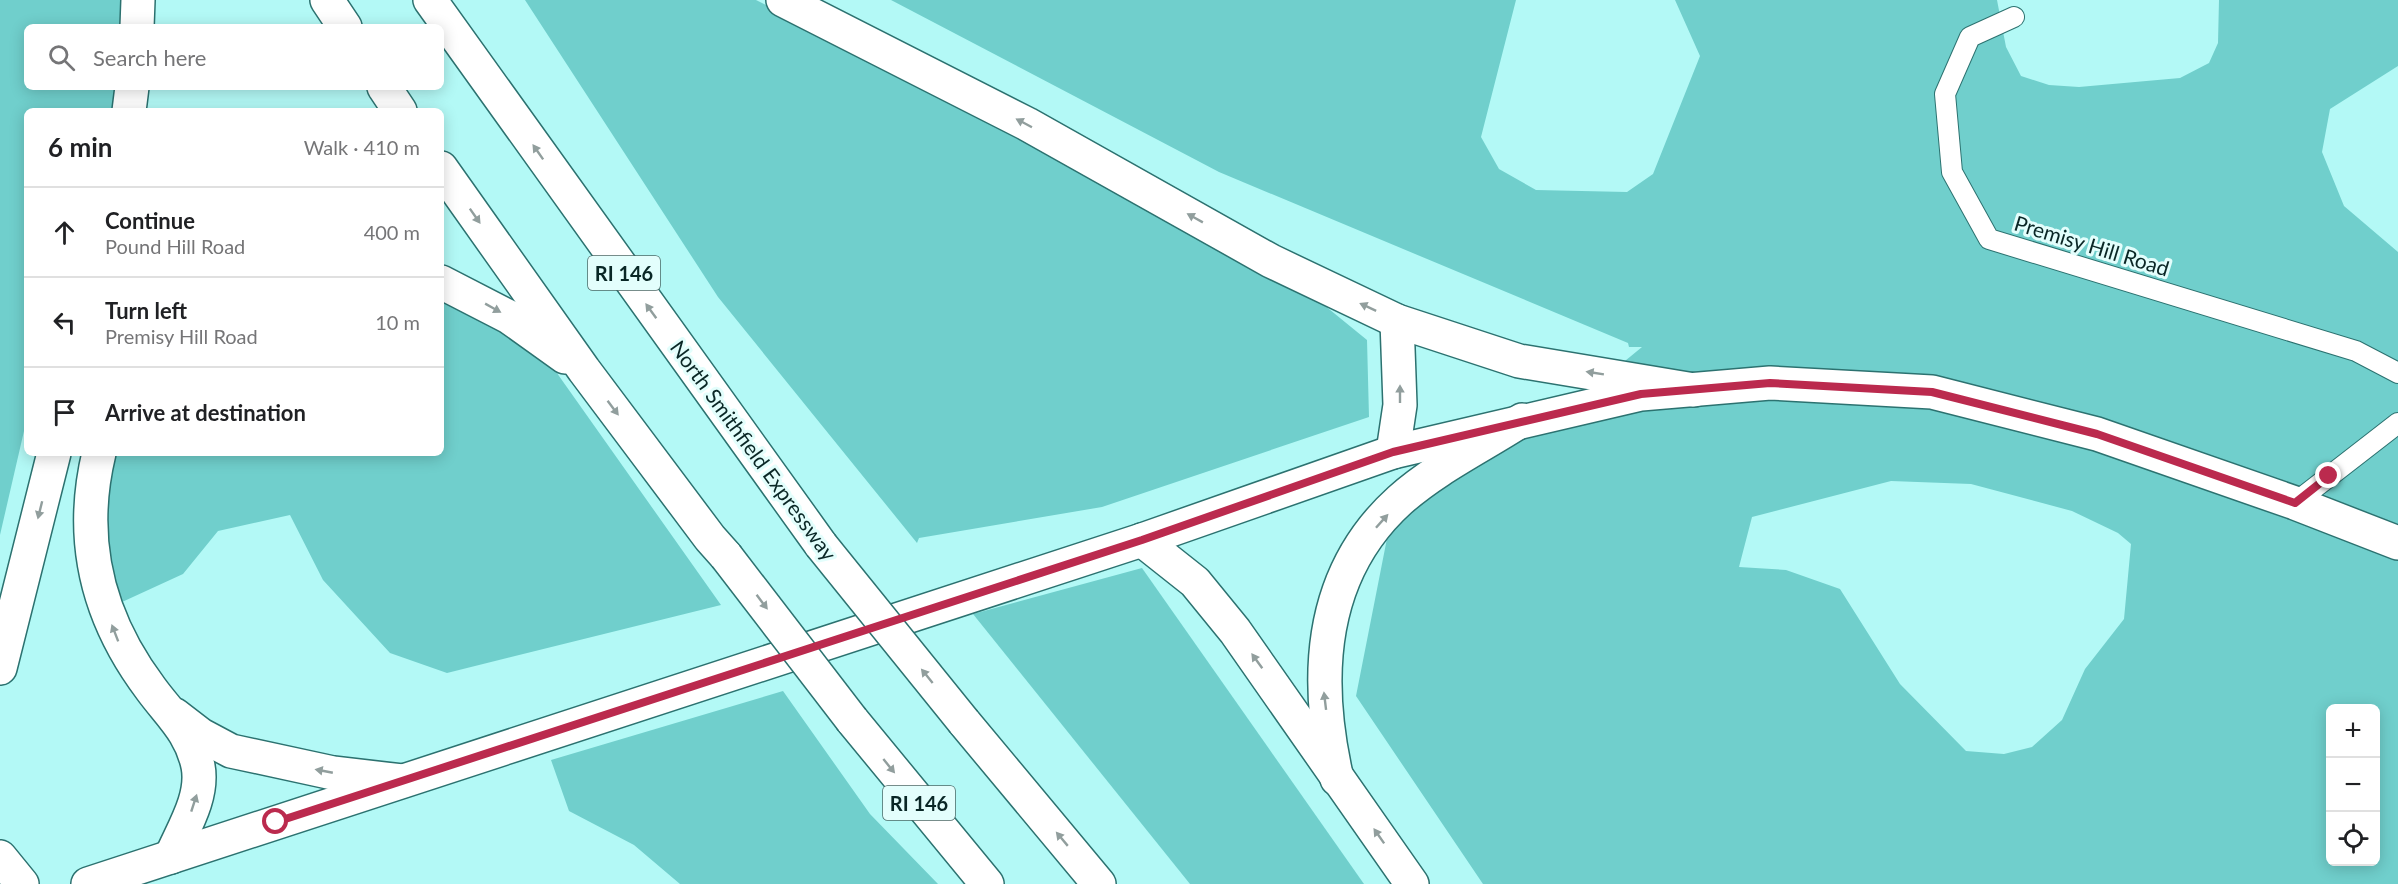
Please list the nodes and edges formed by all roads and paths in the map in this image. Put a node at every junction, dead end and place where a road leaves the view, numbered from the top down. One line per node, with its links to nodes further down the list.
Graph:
1 (138, 0): 6 (main road)
2 (327, 0): 7 (main road)
3 (430, 0): 35 (main road, North Smithfield Expressway / RI 146, one-way to 3, bridge)
4 (783, 0): 14 (main road, one-way to 4)
5 (2014, 17): 16 (lane, Premisy Hill Road)
6 (137, 24)
7 (343, 24)
8 (132, 90): 10 (main road)
9 (386, 90): 11 (main road)
10 (129, 108)
11 (398, 108)
12 (444, 172): 15 (main road, RI 146, one-way to 15)
13 (444, 284): 15 (main road, one-way to 15)
14 (1397, 321): 17 (main road, one-way to 14); 20 (main road, one-way to 14)
15 (584, 370): 34 (main road, RI 146, one-way to 34, bridge)
16 (2398, 373)
17 (1694, 390): 18 (main road); 23 (main road)
18 (1522, 420): 20 (main road); 28 (main road, one-way to 18)
19 (2398, 423): 23 (lane)
20 (1393, 452): 24 (main road)
21 (53, 456): 26 (main road, one-way to 26)
22 (98, 456): 27 (main road, one-way to 22)
23 (2295, 503): 25 (main road)
24 (1142, 540): 28 (main road, one-way to 24); 29 (main road)
25 (2398, 543)
26 (0, 668)
27 (175, 715): 29 (main road, one-way to 27); 31 (main road, one-way to 27)
28 (1337, 779): 36 (main road, one-way to 28)
29 (402, 781): 31 (main road)
30 (0, 857): 32 (main road)
31 (171, 857): 33 (main road)
32 (22, 884)
33 (88, 884)
34 (987, 884)
35 (1099, 884)
36 (1412, 884)

